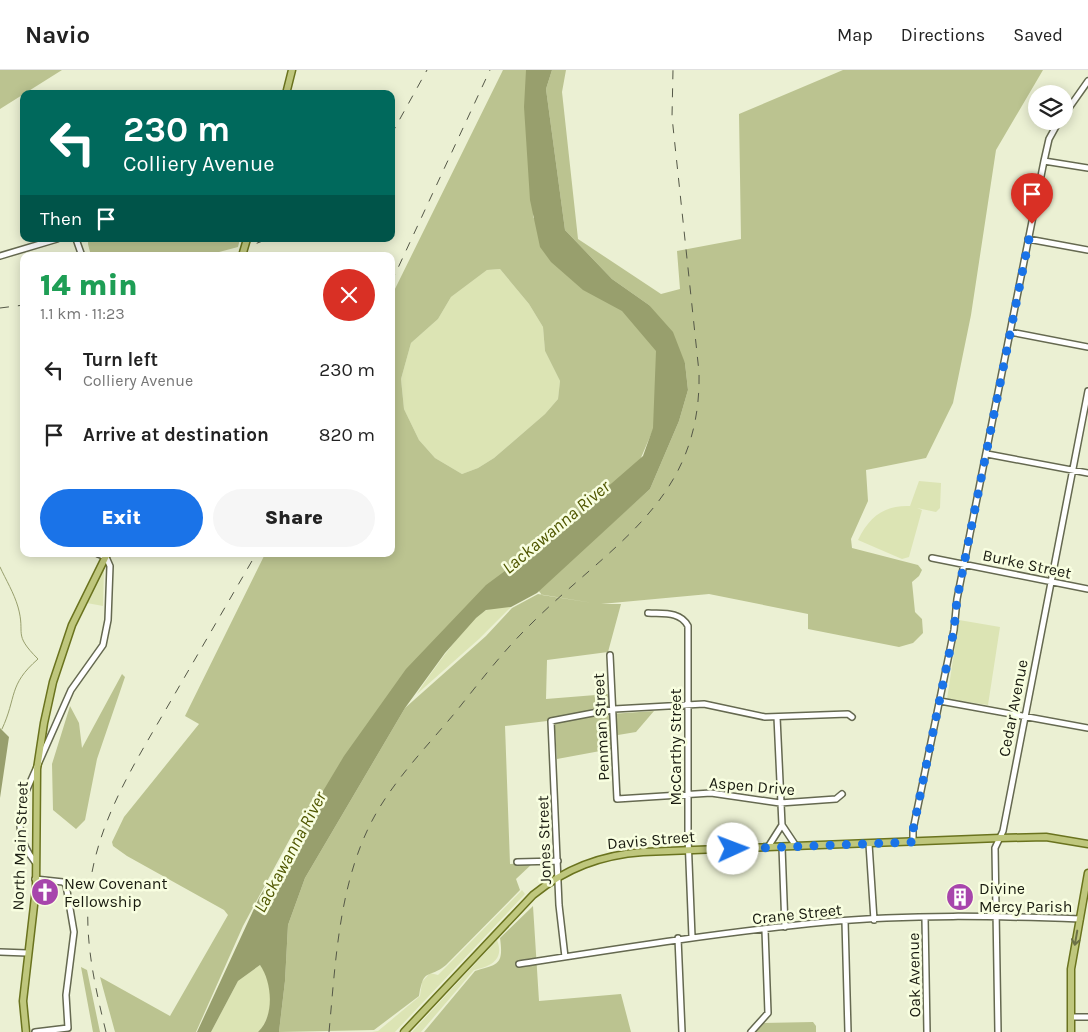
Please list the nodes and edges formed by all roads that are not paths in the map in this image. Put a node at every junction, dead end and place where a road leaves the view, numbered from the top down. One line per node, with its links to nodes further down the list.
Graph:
1 (292, 70): 3 (main road)
2 (1088, 81): 4 (street)
3 (287, 90)
4 (1073, 102)
5 (1054, 130): 6 (street)
6 (1044, 160): 7 (street); 8 (street)
7 (1088, 168)
8 (1028, 239): 10 (street); 12 (street)
9 (46, 242): 11 (street)
10 (1088, 250)
11 (0, 256)
12 (1010, 332): 13 (street); 15 (street)
13 (1088, 347)
14 (1088, 391): 16 (street, Cedar Avenue)
15 (987, 454): 16 (street); 21 (street)
16 (1072, 470): 17 (street); 22 (street, Cedar Avenue)
17 (1088, 473)
18 (106, 557): 33 (main road, North Main Street)
19 (106, 557): 33 (street)
20 (932, 558): 21 (street, Burke Street)
21 (965, 564): 22 (street, Burke Street); 26 (street)
22 (1050, 582): 23 (street, Burke Street); 31 (street, Cedar Avenue)
23 (1088, 589)
24 (648, 613): 27 (street, McCarthy Street)
25 (610, 655): 28 (street, Penman Street)
26 (940, 701): 31 (street); 40 (street)
27 (688, 706): 28 (street); 29 (street); 35 (street, McCarthy Street)
28 (614, 710): 36 (street, Penman Street); 47 (street, Jones Street)
29 (777, 717): 30 (street); 37 (street)
30 (852, 717)
31 (1024, 718): 32 (street); 39 (street, Cedar Avenue)
32 (1088, 728)
33 (37, 769): 48 (main road, North Main Street); 48 (street)
34 (842, 794): 37 (street, Aspen Drive)
35 (688, 795): 36 (street, Aspen Drive); 37 (street, Aspen Drive); 46 (street, McCarthy Street)
36 (617, 799)
37 (780, 803): 38 (street)
38 (782, 826): 43 (street); 44 (street)
39 (1000, 838): 40 (main road, Davis Street); 42 (main road, Davis Street); 53 (street, Cedar Avenue)
40 (913, 842): 41 (main road, Davis Street)
41 (869, 844): 43 (main road, Davis Street); 56 (street)
42 (1088, 844)
43 (796, 846): 45 (main road, Davis Street)
44 (768, 847): 45 (main road, Davis Street); 46 (main road, Davis Street)
45 (782, 847): 58 (street)
46 (688, 850): 51 (main road, Davis Street); 60 (street, McCarthy Street)
47 (558, 861): 49 (street); 51 (street, Jones Street)
48 (35, 862): 52 (main road, North Main Street)
49 (517, 862)
50 (1088, 873): 55 (main road)
51 (558, 877): 64 (street, Jones Street); 70 (main road, Davis Street)
52 (35, 879): 63 (main road, North Main Street); 69 (street)
53 (996, 916): 54 (street, Crane Street); 55 (street, Crane Street); 75 (street, Cedar Avenue)
54 (925, 918): 56 (street, Crane Street); 74 (street, Oak Avenue)
55 (1080, 919): 66 (main road, one-way to 66)
56 (874, 920): 57 (street, Crane Street)
57 (845, 921): 58 (street, Crane Street); 73 (street)
58 (785, 927): 59 (street, Crane Street)
59 (765, 930): 60 (street, Crane Street); 72 (street)
60 (692, 937): 61 (street, Crane Street)
61 (678, 938): 64 (street, Crane Street); 71 (street)
62 (0, 952): 63 (street)
63 (27, 953): 68 (main road, North Main Street)
64 (565, 957): 65 (street, Crane Street)
65 (519, 964)
66 (1071, 1017): 67 (street); 76 (main road)
67 (1088, 1017)
68 (26, 1032)
69 (35, 1032)
70 (404, 1032)
71 (682, 1032)
72 (751, 1032)
73 (848, 1032)
74 (927, 1032)
75 (998, 1032)
76 (1071, 1032)

